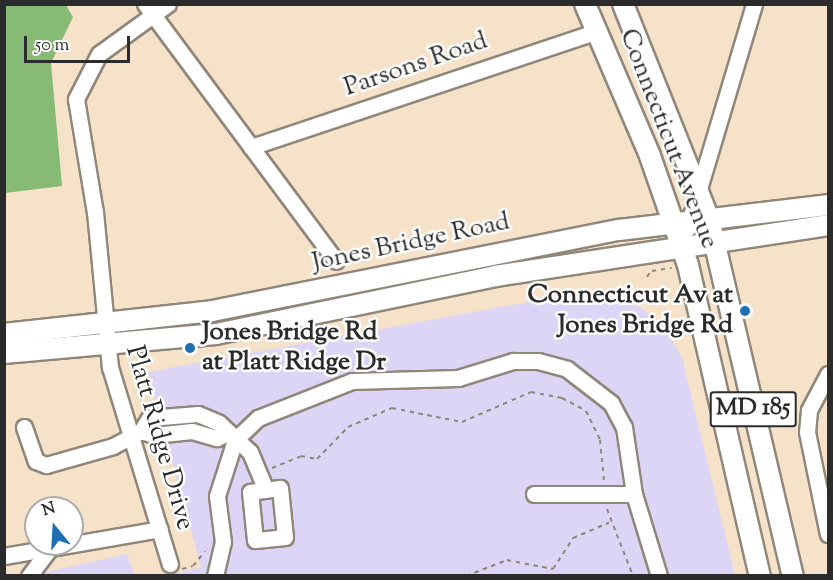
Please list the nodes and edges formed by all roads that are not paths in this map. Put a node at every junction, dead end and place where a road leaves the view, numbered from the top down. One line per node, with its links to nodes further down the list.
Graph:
1 (168, 4): 5 (street, Platt Ridge Drive)
2 (585, 4): 6 (main road, Connecticut Avenue / MD 185)
3 (623, 4): 8 (main road, Connecticut Avenue / MD 185)
4 (754, 4): 8 (street)
5 (148, 9): 7 (street); 15 (street, Platt Ridge Drive)
6 (598, 31): 7 (street, Parsons Road); 10 (main road, Connecticut Avenue / MD 185)
7 (251, 147): 14 (street)
8 (699, 190): 10 (main road, Connecticut Avenue / MD 185)
9 (828, 205): 10 (main road, Jones Bridge Road)
10 (691, 220): 12 (main road, Connecticut Avenue / MD 185); 13 (main road, Connecticut Avenue / MD 185); 15 (main road, Jones Bridge Road)
11 (828, 225): 12 (main road, Jones Bridge Road)
12 (714, 242): 13 (main road, Jones Bridge Road); 37 (main road, Connecticut Avenue / MD 185)
13 (682, 247): 17 (main road, Jones Bridge Road); 36 (main road, Connecticut Avenue / MD 185)
14 (336, 261)
15 (104, 326): 16 (main road, Jones Bridge Road); 17 (street, Platt Ridge Drive)
16 (4, 334)
17 (108, 347): 18 (main road, Jones Bridge Road); 21 (street, Platt Ridge Drive)
18 (4, 353)
19 (828, 374): 27 (street)
20 (24, 427): 21 (street)
21 (136, 433): 22 (street); 26 (street, Platt Ridge Drive)
22 (230, 437): 23 (street); 25 (street); 34 (street)
23 (266, 490)
24 (534, 494): 25 (street)
25 (634, 494): 35 (street)
26 (160, 530): 28 (street); 32 (street, Platt Ridge Drive)
27 (828, 534)
28 (84, 543)
29 (24, 553): 30 (street)
30 (4, 556)
31 (44, 556): 33 (street)
32 (172, 567)
33 (29, 576)
34 (215, 576)
35 (659, 576)
36 (760, 576)
37 (793, 576)

